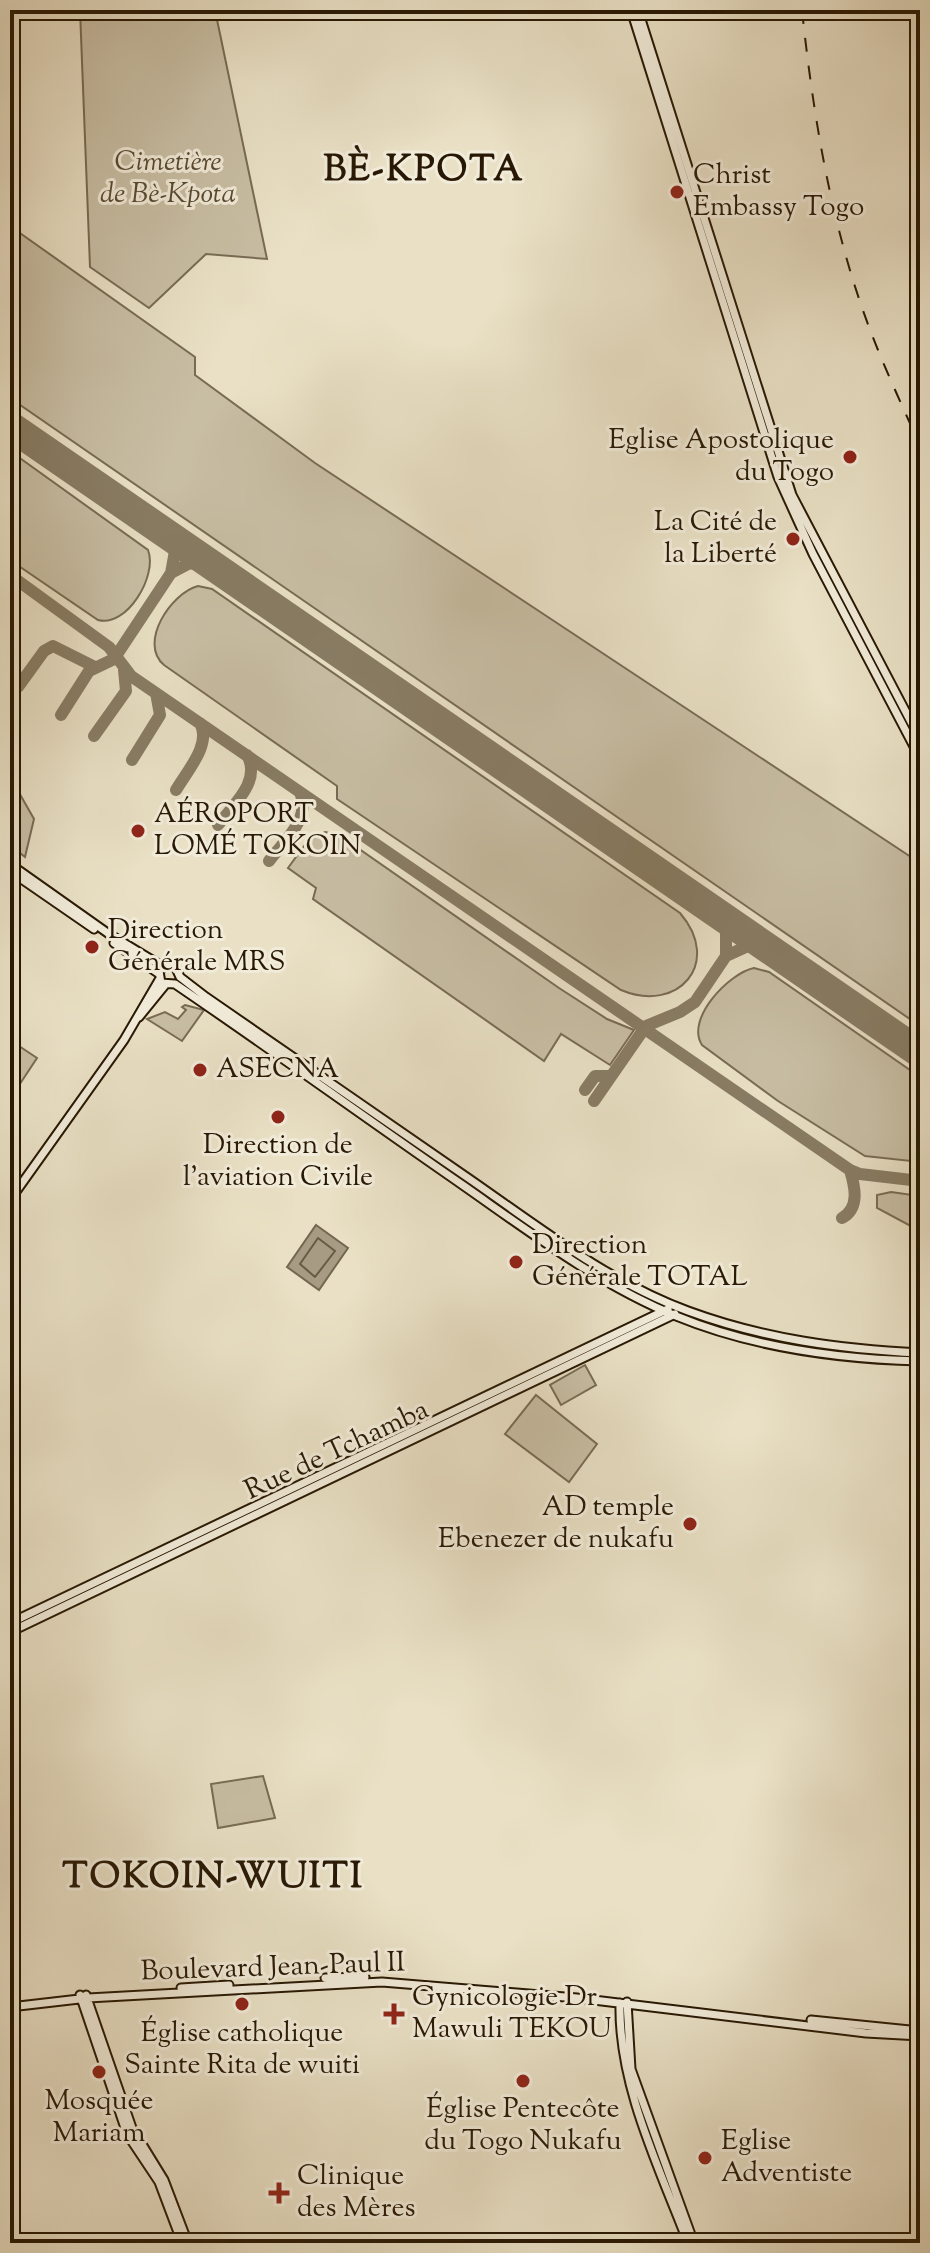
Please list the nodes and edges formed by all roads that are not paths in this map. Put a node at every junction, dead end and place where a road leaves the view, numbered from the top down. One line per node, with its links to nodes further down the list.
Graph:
1 (631, 10): 3 (main road)
2 (638, 10): 3 (main road)
3 (789, 496): 4 (main road); 5 (main road)
4 (920, 739)
5 (920, 758)
6 (10, 864): 8 (main road)
7 (10, 871): 8 (main road)
8 (161, 976): 9 (main road); 9 (main road); 10 (main road)
9 (177, 981): 11 (main road)
10 (10, 1200)
11 (671, 1310): 12 (main road, Rue de Tchamba); 13 (main road); 14 (main road, Rue de Tchamba); 15 (main road, Rue de Tchamba)
12 (920, 1353)
13 (920, 1361)
14 (10, 1623)
15 (10, 1632)
16 (84, 1997): 17 (main road, Boulevard Jean-Paul II); 18 (main road, Boulevard Jean-Paul II); 20 (main road)
17 (624, 2003): 19 (main road, Boulevard Jean-Paul II); 21 (main road)
18 (10, 2004)
19 (920, 2034)
20 (185, 2243)
21 (691, 2243)

